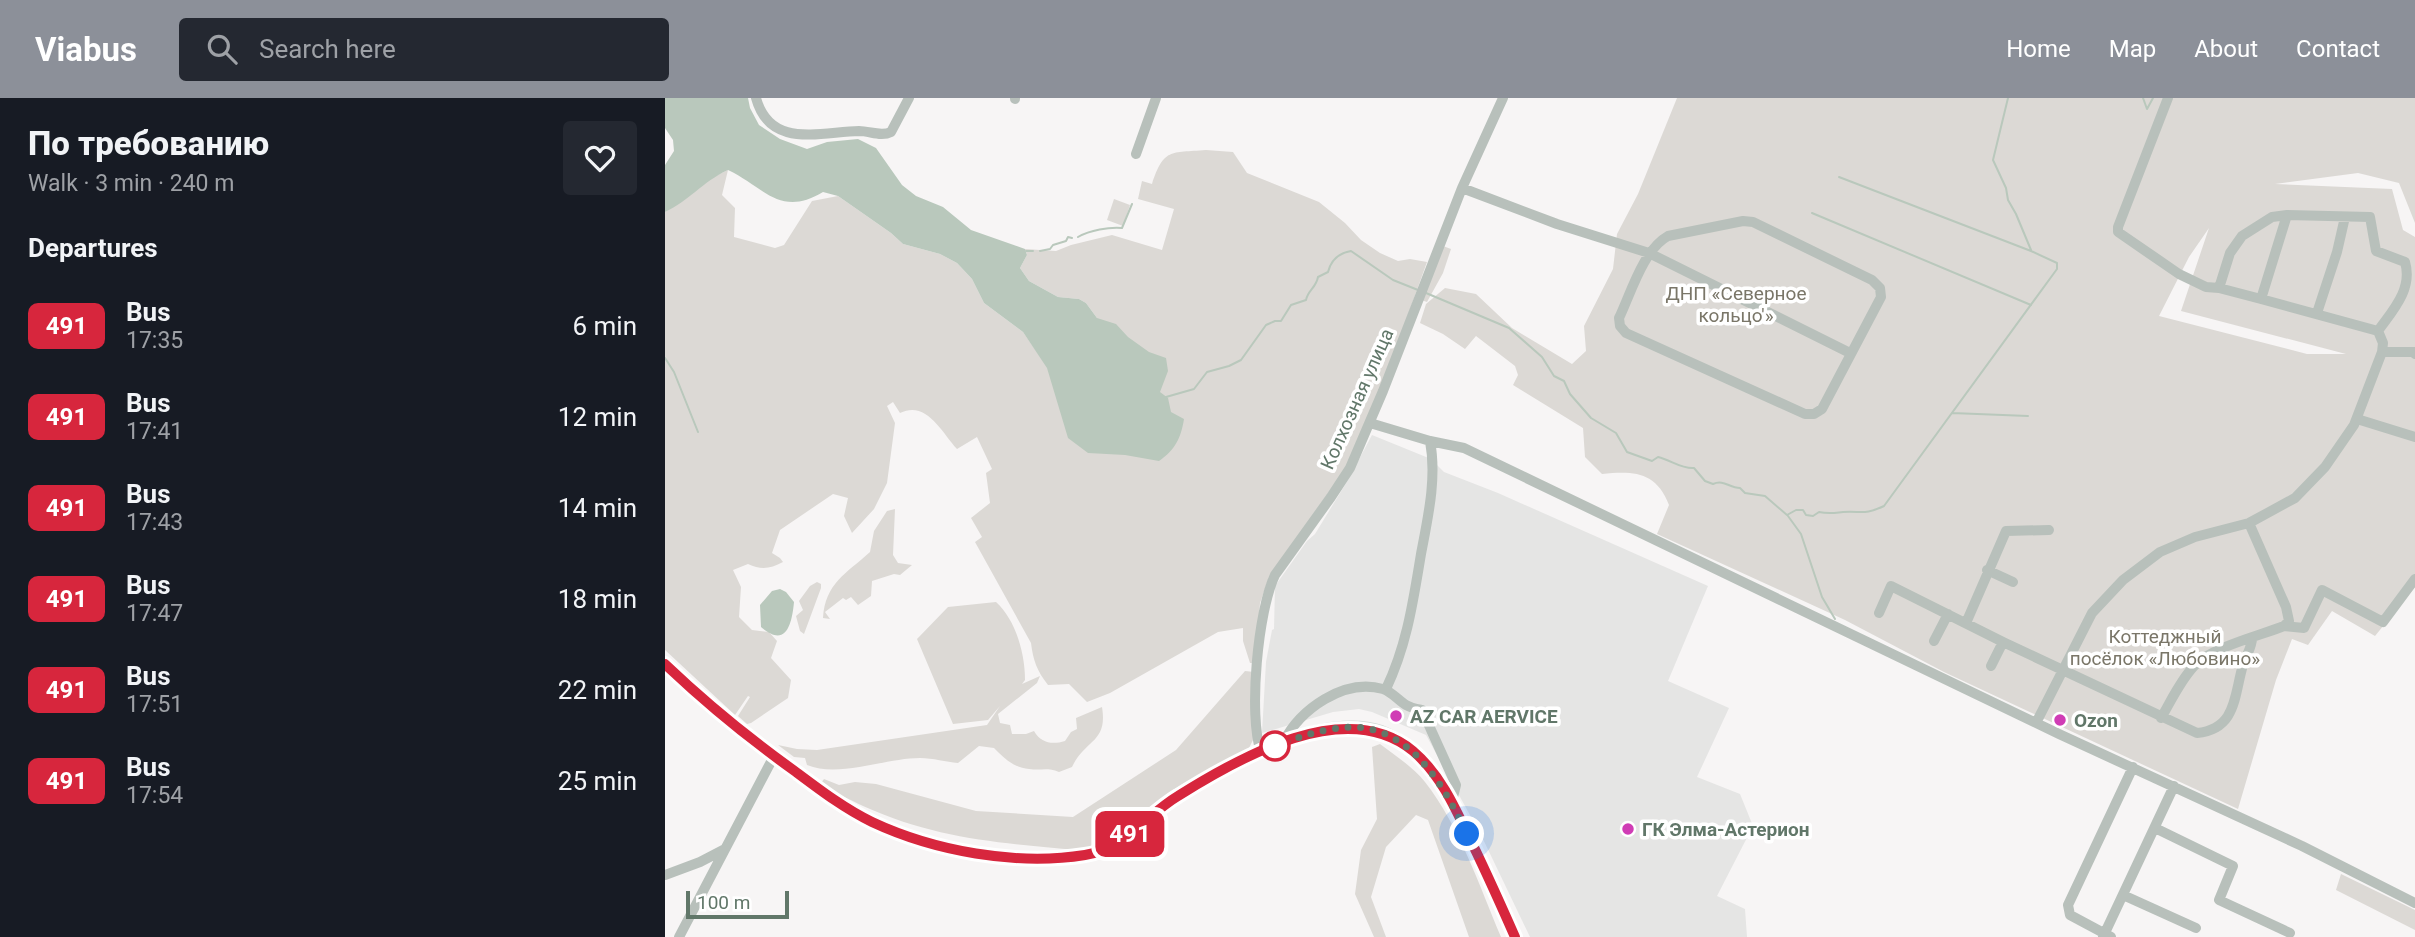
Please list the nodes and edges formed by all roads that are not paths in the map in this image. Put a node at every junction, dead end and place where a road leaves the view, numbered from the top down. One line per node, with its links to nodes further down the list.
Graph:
1 (756, 98): 2 (street)
2 (909, 98)
3 (1156, 98): 6 (street)
4 (1503, 98): 7 (street, Колхозная улица)
5 (2168, 98): 11 (street)
6 (1136, 154)
7 (1462, 188): 10 (street); 19 (street, Колхозная улица)
8 (2287, 215): 9 (street); 11 (street); 12 (street)
9 (2346, 217): 13 (street); 14 (street)
10 (1649, 253): 16 (street); 16 (street); 16 (street)
11 (2219, 288): 12 (street)
12 (2261, 299): 13 (street)
13 (2316, 313): 14 (street)
14 (2378, 331): 15 (street)
15 (2382, 352): 17 (street); 18 (street)
16 (1850, 353)
17 (2415, 354)
18 (2357, 419): 20 (street); 22 (street)
19 (1370, 424): 21 (street); 41 (street, Колхозная улица)
20 (2415, 437)
21 (1430, 441): 37 (street); 39 (street)
22 (2249, 523): 30 (street); 36 (street)
23 (2049, 530): 24 (street)
24 (1987, 570): 26 (street); 29 (street)
25 (2415, 579): 30 (street)
26 (2013, 582)
27 (1879, 613): 28 (street)
28 (1948, 614): 29 (street); 32 (street)
29 (1966, 623): 33 (street)
30 (2284, 626): 31 (street)
31 (2252, 638): 38 (street); 38 (street)
32 (1934, 641)
33 (2003, 642): 35 (street); 36 (street)
34 (665, 664): 42 (main road)
35 (1991, 666)
36 (2062, 669): 38 (street); 39 (street)
37 (1386, 690): 40 (street); 45 (street)
38 (2161, 718)
39 (2037, 722): 43 (street)
40 (1283, 743): 41 (main road); 45 (main road)
41 (1261, 752): 42 (main road)
42 (774, 756): 47 (street)
43 (2133, 767): 44 (street); 53 (street)
44 (2174, 786): 46 (street); 50 (street)
45 (1452, 801): 55 (main road)
46 (2155, 828): 49 (street); 52 (street)
47 (725, 849): 48 (street); 54 (street)
48 (665, 875)
49 (2123, 895): 51 (street); 53 (street)
50 (2415, 903)
51 (2196, 928)
52 (2290, 933)
53 (2106, 936)
54 (679, 937)
55 (1515, 937)

